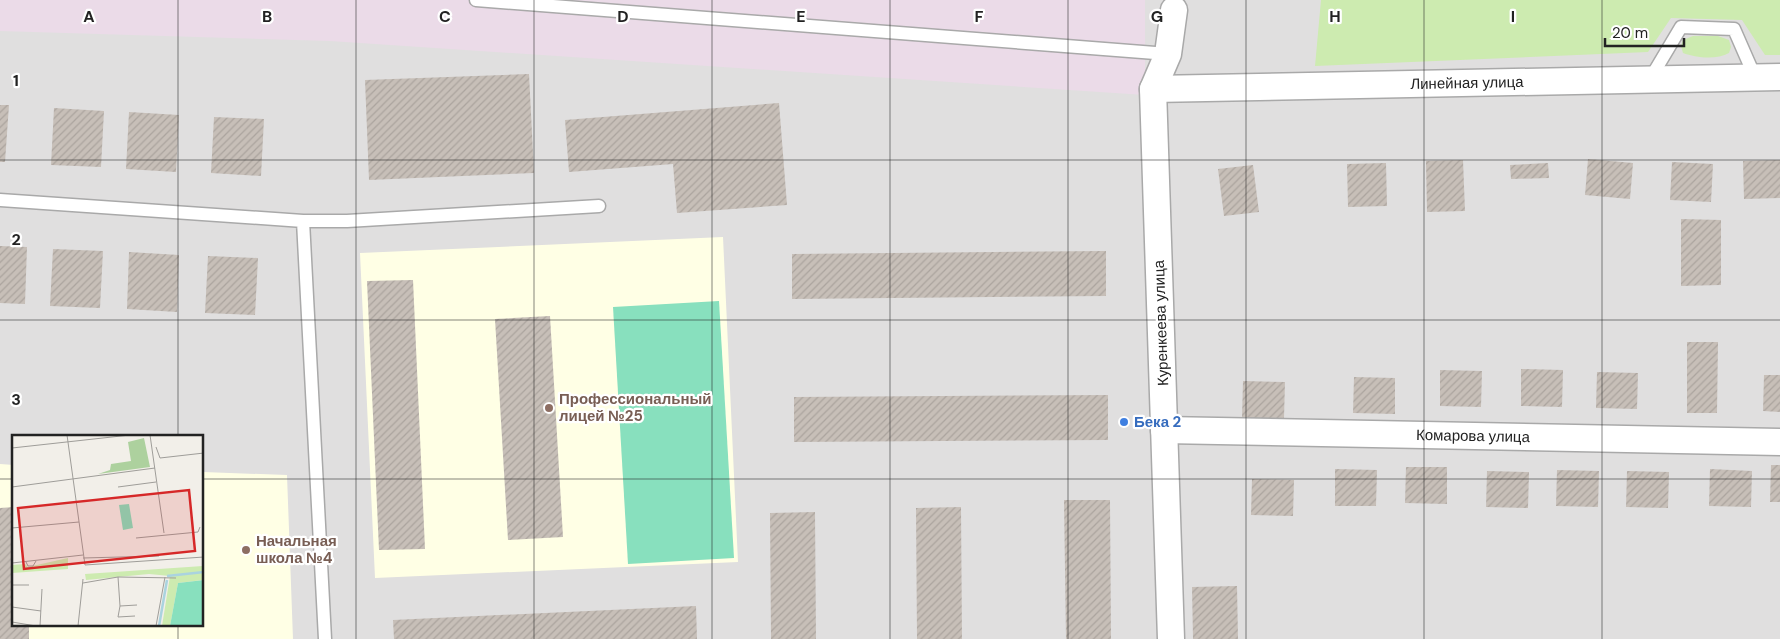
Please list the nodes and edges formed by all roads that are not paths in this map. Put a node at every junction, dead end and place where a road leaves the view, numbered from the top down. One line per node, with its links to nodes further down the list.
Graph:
1 (476, 0): 3 (lane)
2 (1170, 5): 3 (street, Куренкеева улица)
3 (1168, 54): 6 (street, Куренкеева улица)
4 (1767, 77): 5 (street, Линейная улица); 5 (lane)
5 (1650, 79): 6 (street, Линейная улица)
6 (1154, 89): 10 (street, Куренкеева улица)
7 (0, 200): 9 (lane)
8 (599, 206): 9 (lane)
9 (303, 221): 12 (lane)
10 (1164, 430): 11 (street, Комарова улица); 13 (street, Куренкеева улица)
11 (1780, 442)
12 (324, 639)
13 (1171, 639)

